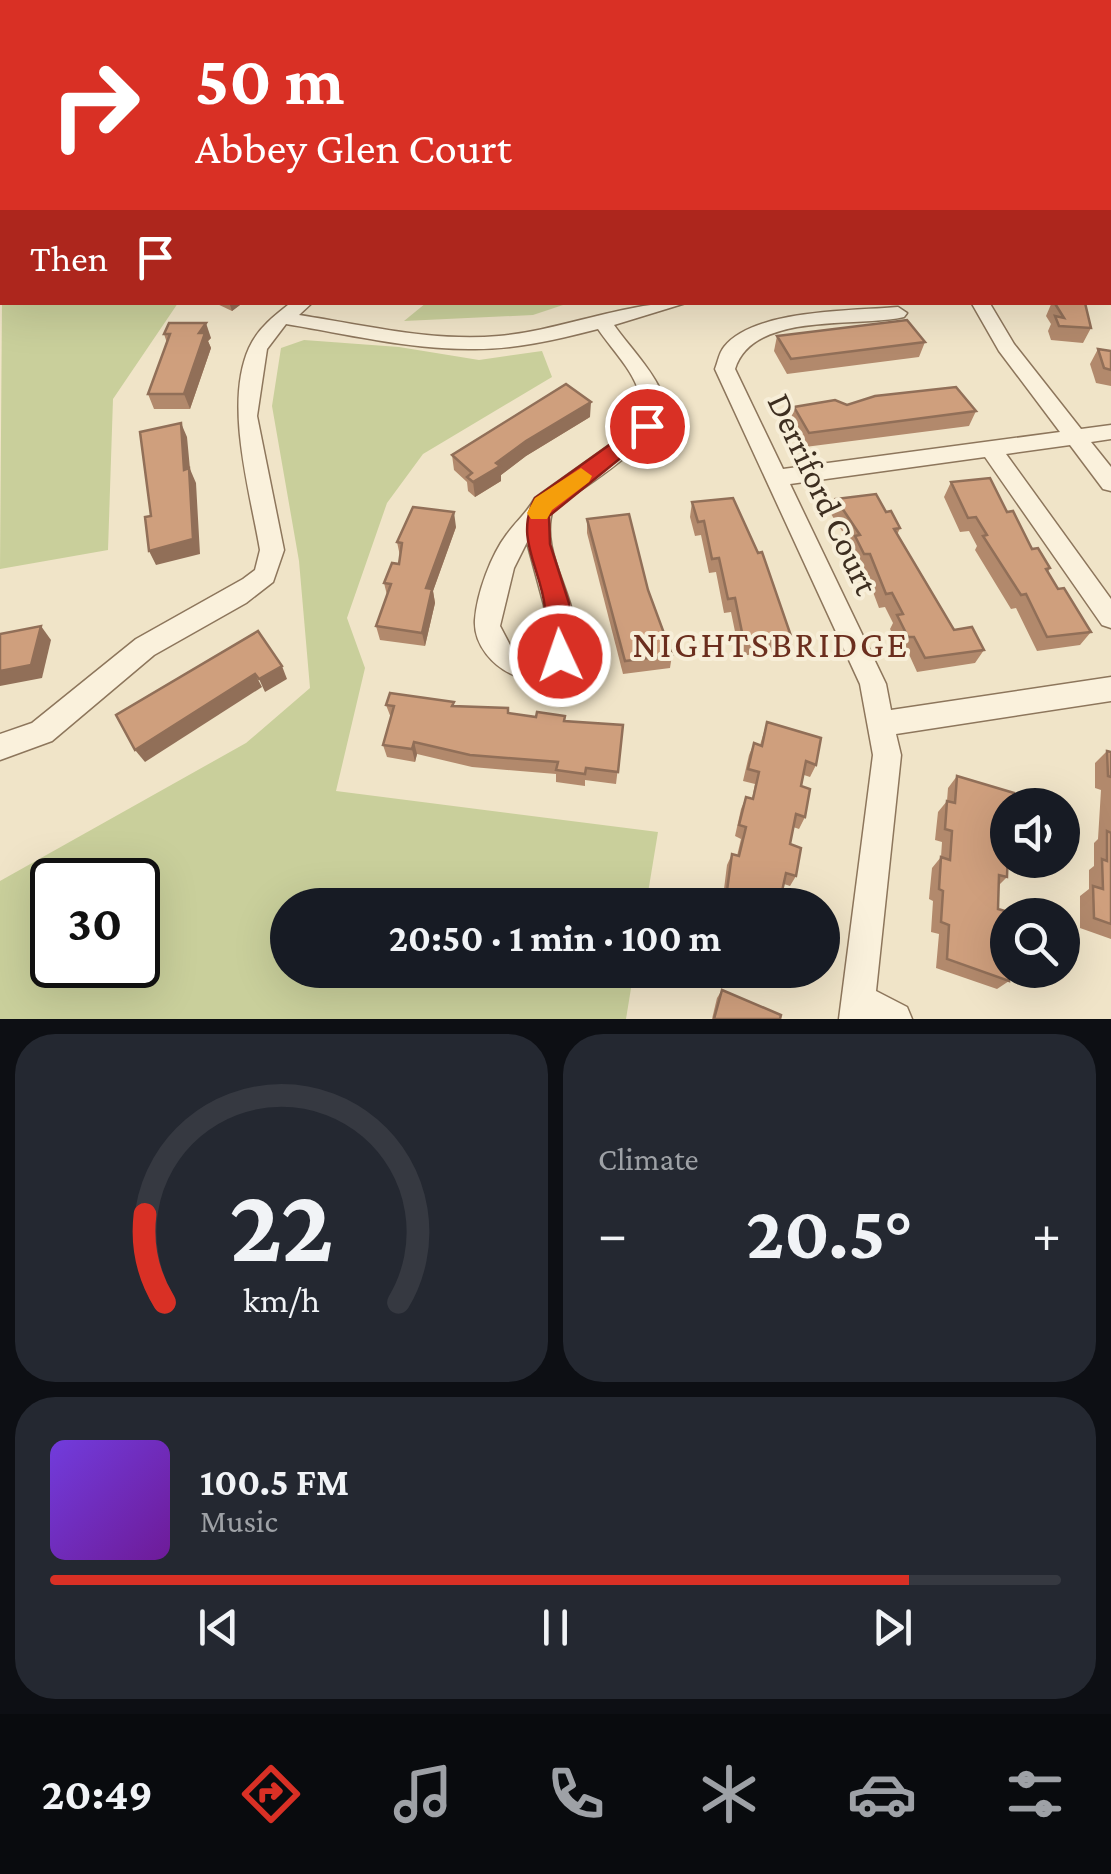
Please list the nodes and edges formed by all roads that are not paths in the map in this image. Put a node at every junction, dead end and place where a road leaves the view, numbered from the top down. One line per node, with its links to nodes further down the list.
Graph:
1 (300, 305): 5 (street)
2 (669, 305): 6 (street)
3 (982, 305): 8 (street)
4 (898, 313): 10 (street, Derriford Court)
5 (282, 318): 6 (street); 16 (street)
6 (603, 323): 12 (street)
7 (1111, 432): 8 (street)
8 (1075, 437): 9 (street); 11 (street)
9 (991, 449): 10 (street); 13 (street)
10 (776, 478): 15 (street, Derriford Court)
11 (1111, 483)
12 (536, 520): 12 (street)
13 (1111, 618)
14 (1111, 689): 15 (street)
15 (885, 724): 17 (street, Derriford Court)
16 (0, 747)
17 (857, 1009): 18 (street)
18 (895, 1019)

